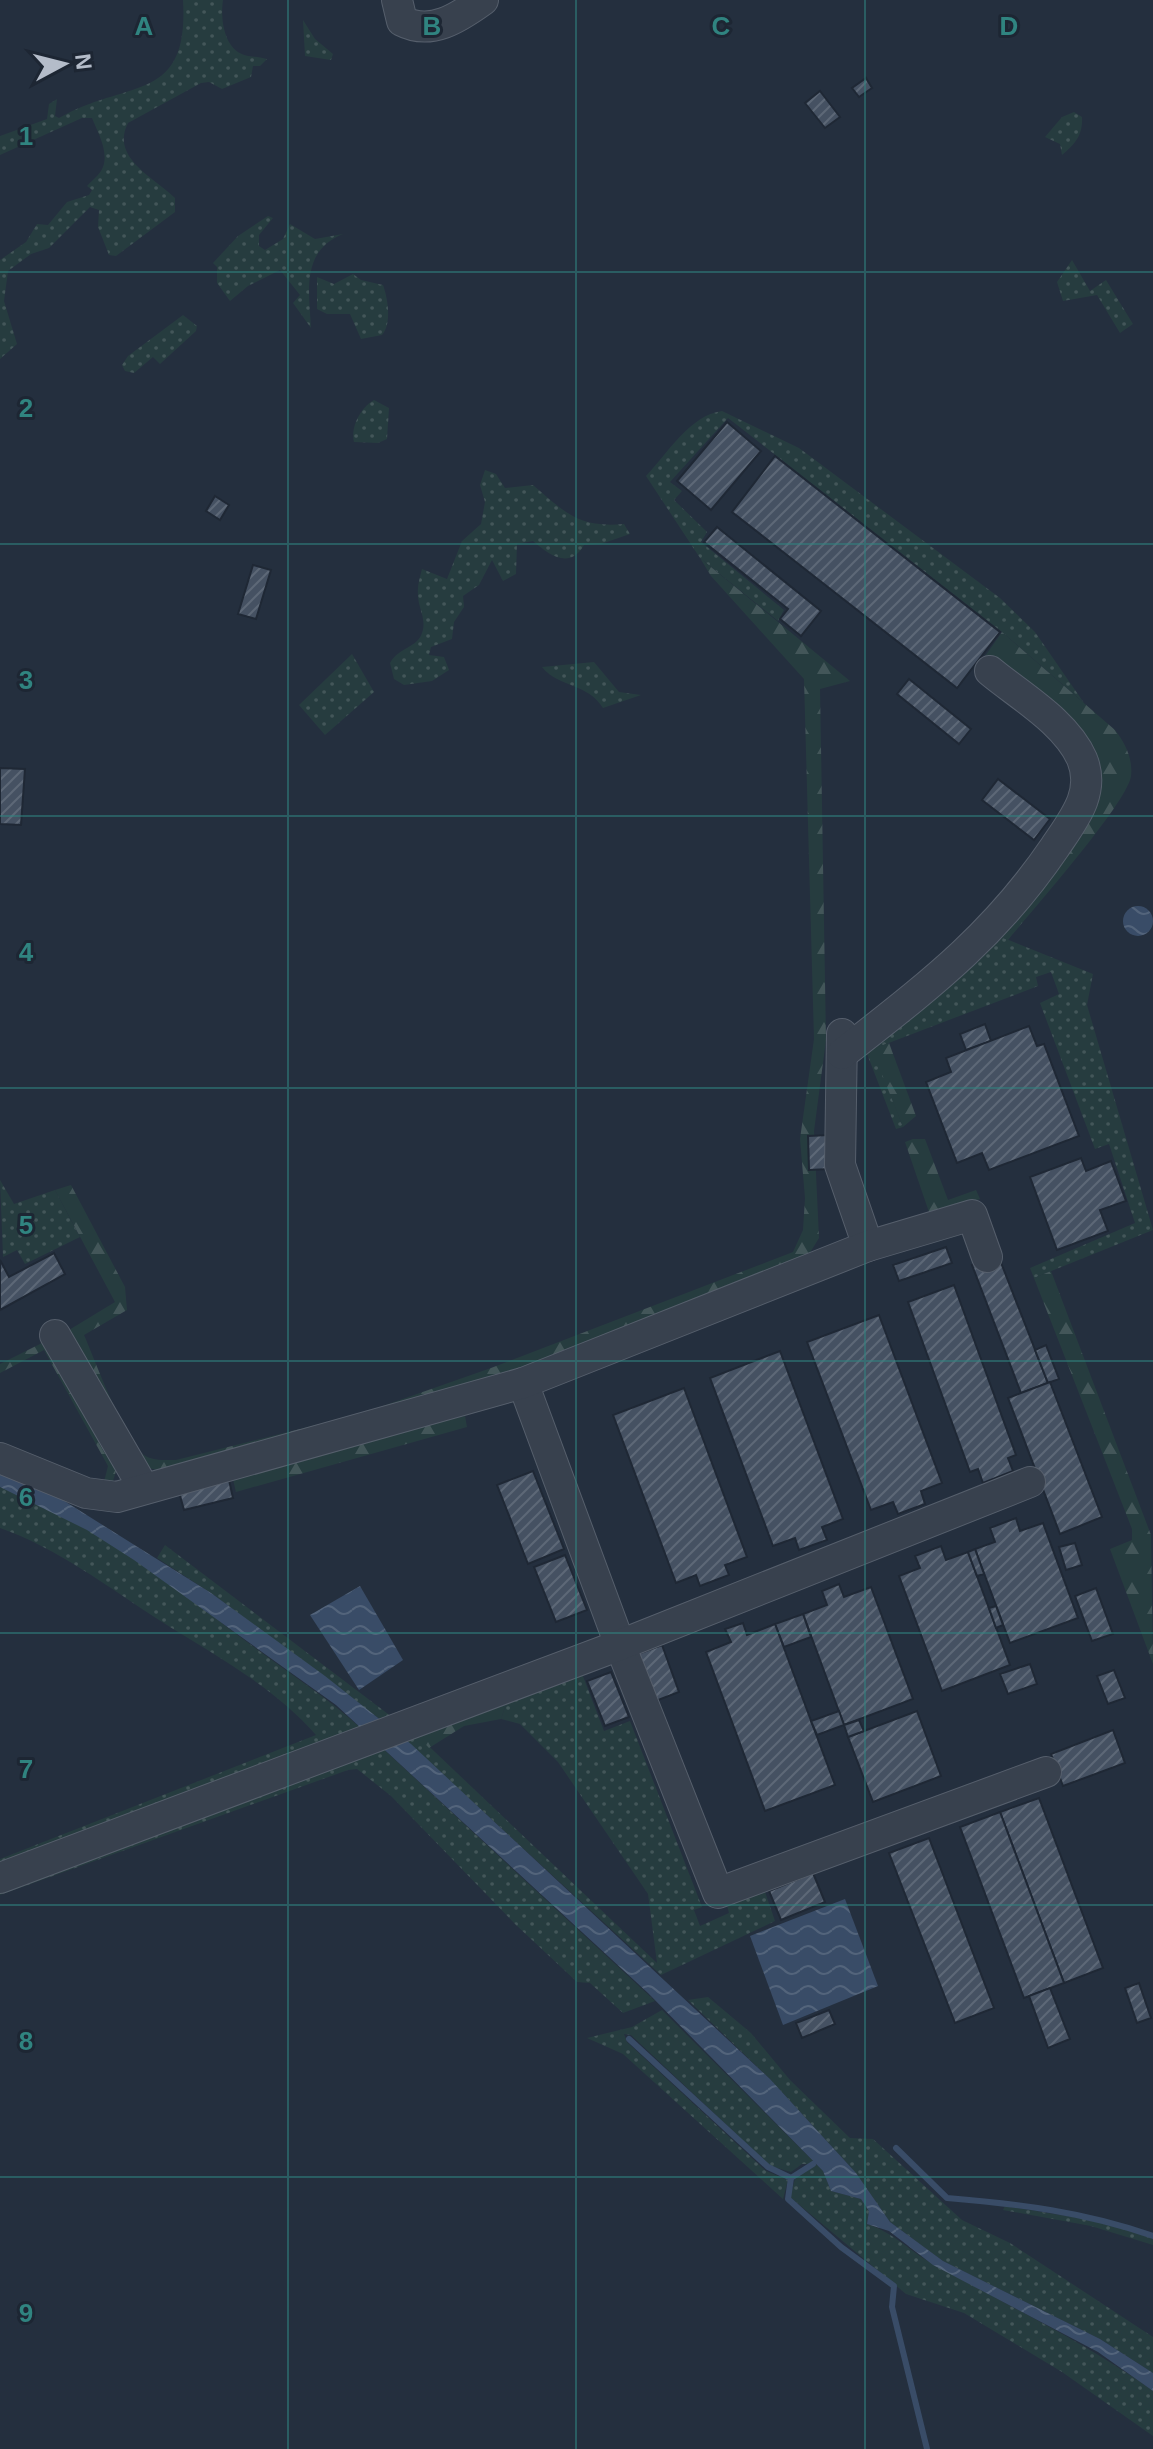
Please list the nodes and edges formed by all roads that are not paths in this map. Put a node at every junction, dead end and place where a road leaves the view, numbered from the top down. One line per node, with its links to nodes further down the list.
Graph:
1 (397, 0): 2 (street)
2 (483, 0)
3 (990, 671): 4 (street)
4 (868, 1246): 5 (street); 7 (street)
5 (987, 1257)
6 (55, 1335): 10 (street)
7 (523, 1383): 10 (street); 11 (street)
8 (0, 1458): 10 (street)
9 (1030, 1482): 11 (street)
10 (143, 1487)
11 (620, 1645): 12 (street); 13 (street)
12 (1046, 1772)
13 (0, 1878)

